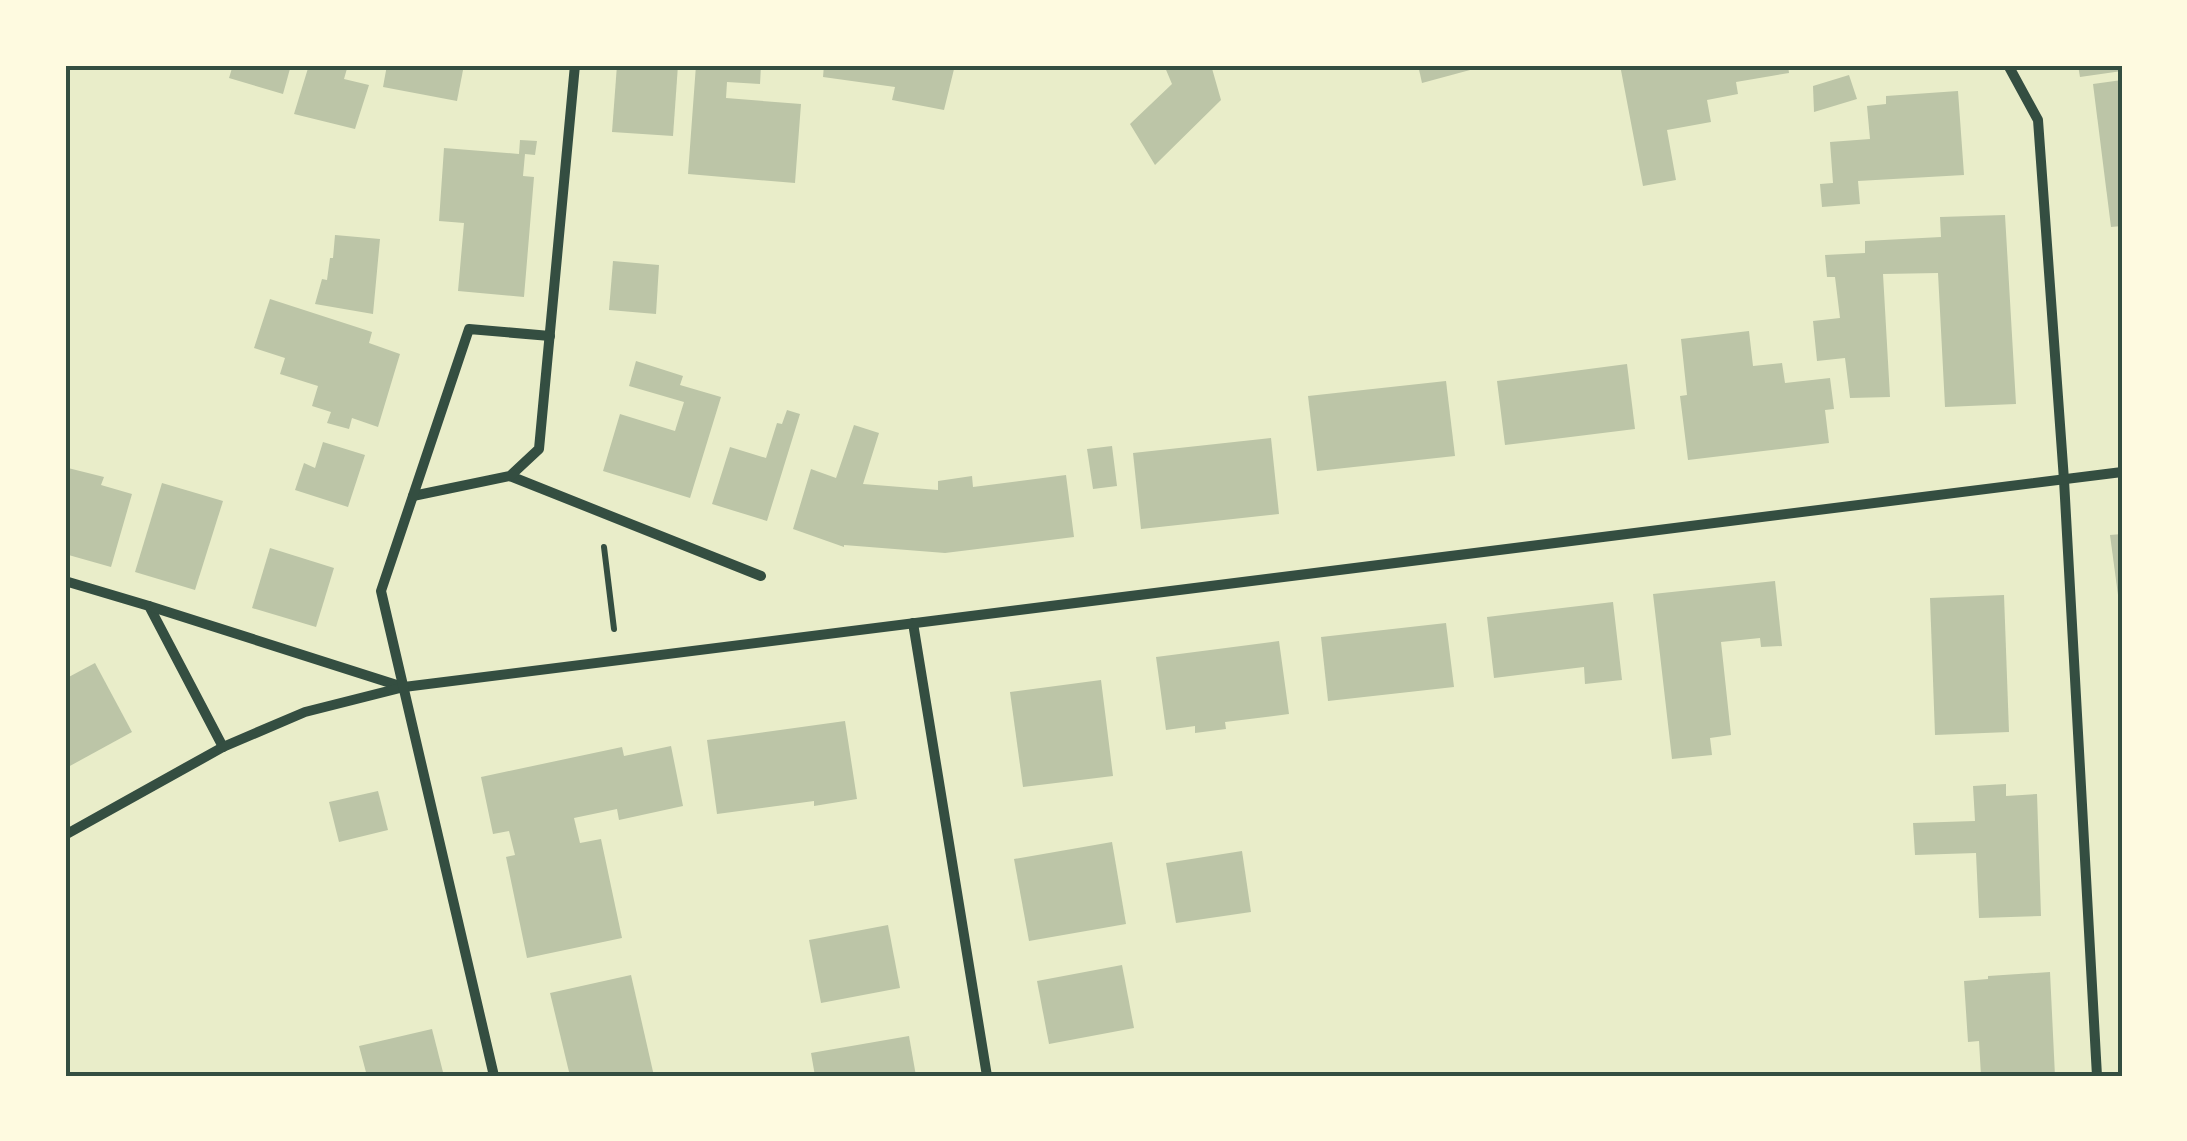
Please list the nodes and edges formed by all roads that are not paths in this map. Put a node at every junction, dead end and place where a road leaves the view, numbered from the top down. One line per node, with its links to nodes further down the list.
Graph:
1 (575, 65): 3 (street)
2 (2008, 65): 6 (street)
3 (550, 336): 5 (street); 7 (street)
4 (2122, 472): 6 (street)
5 (510, 476): 7 (street); 8 (street)
6 (2064, 480): 11 (street); 17 (street)
7 (413, 496): 12 (street)
8 (760, 576)
9 (65, 581): 10 (street)
10 (149, 606): 12 (street); 13 (street)
11 (913, 623): 12 (street); 16 (street)
12 (404, 687): 13 (street); 15 (street)
13 (222, 747): 14 (street)
14 (65, 835)
15 (494, 1076)
16 (987, 1076)
17 (2097, 1076)

